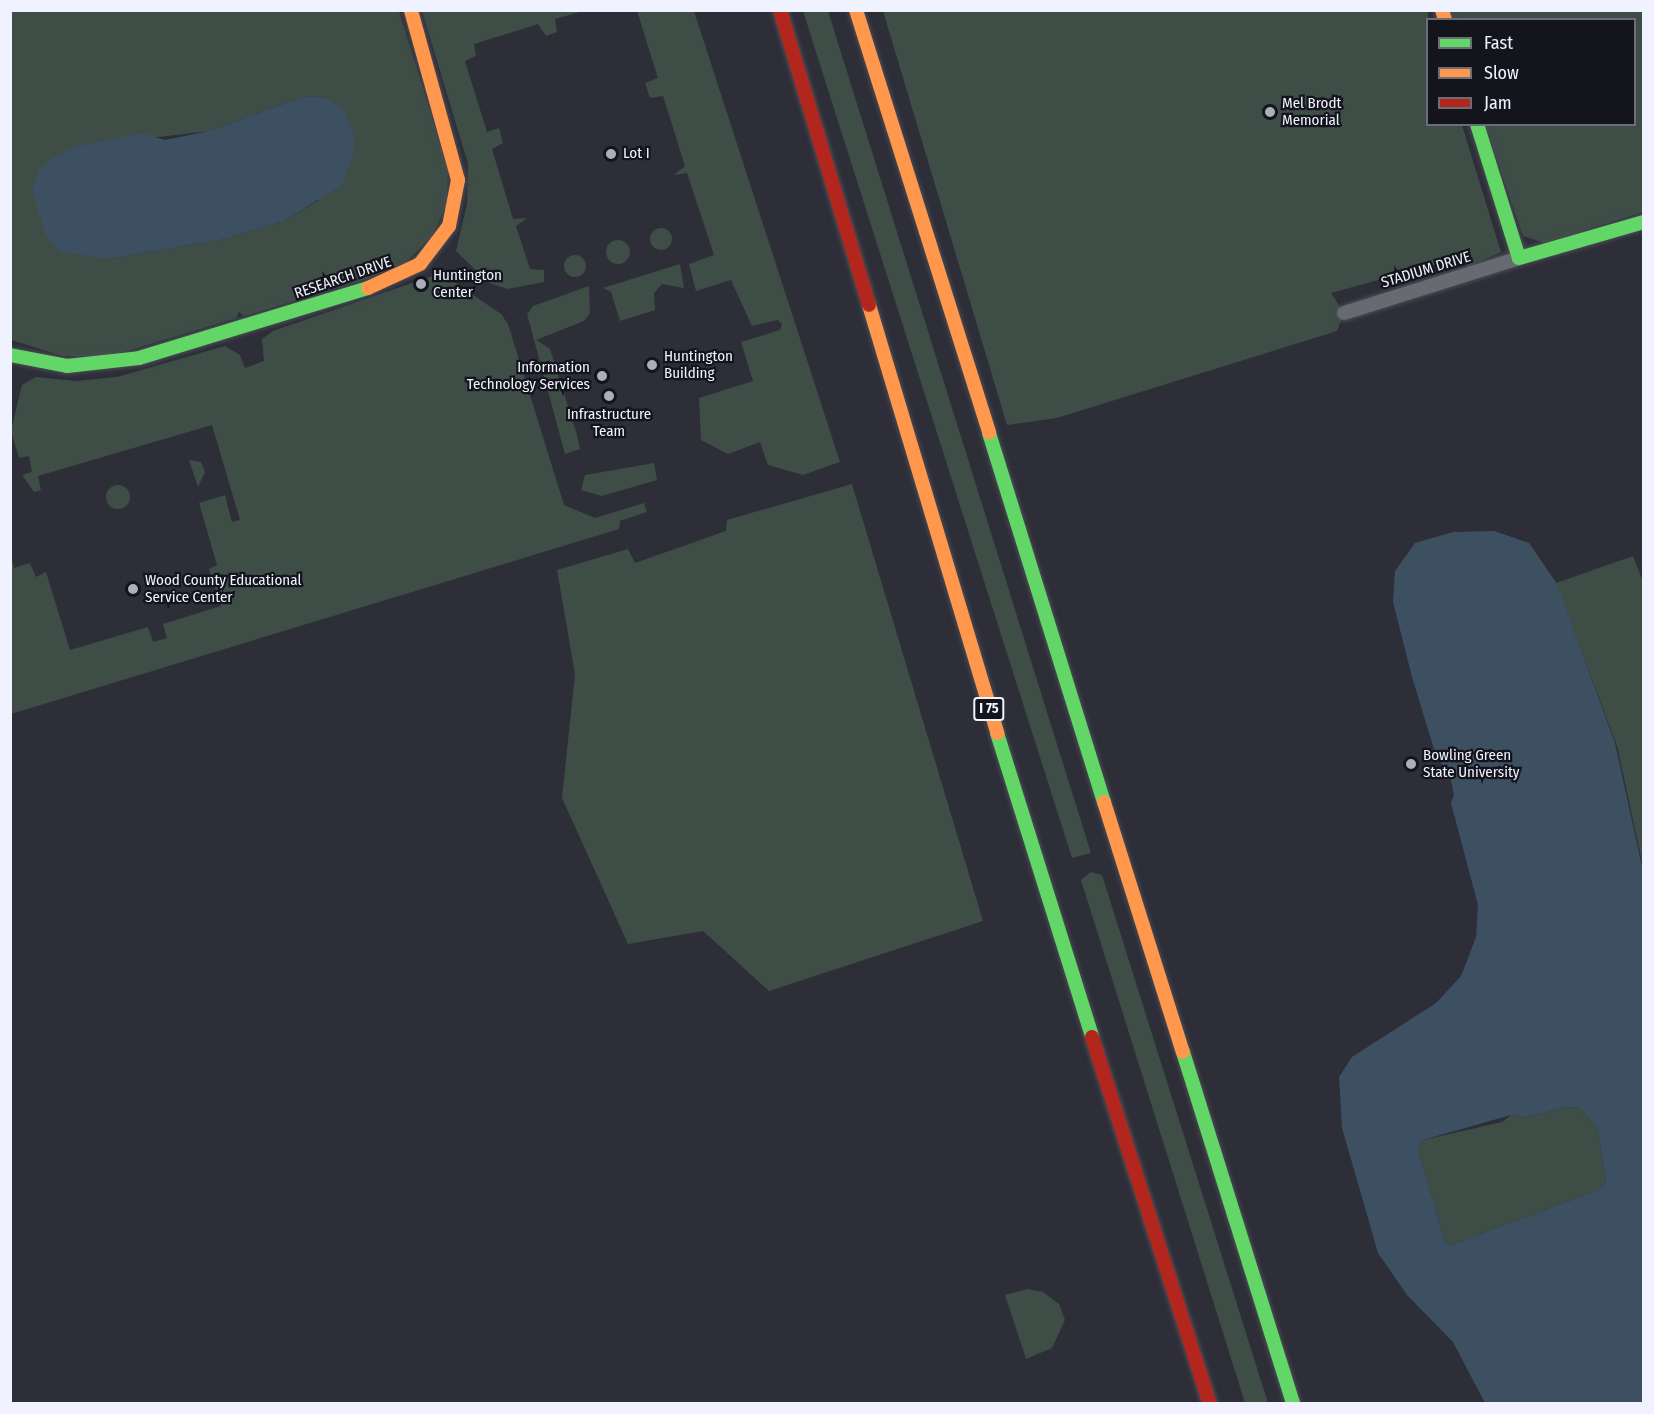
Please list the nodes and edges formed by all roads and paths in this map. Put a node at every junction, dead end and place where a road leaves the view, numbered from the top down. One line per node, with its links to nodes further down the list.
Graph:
1 (411, 10): 8 (main road, RESEARCH DRIVE)
2 (780, 10): 9 (main road, I 75)
3 (858, 10): 10 (main road)
4 (1478, 126): 6 (main road)
5 (1644, 222): 6 (main road, STADIUM DRIVE)
6 (1518, 258): 7 (street, STADIUM DRIVE)
7 (1344, 313)
8 (10, 355)
9 (1210, 1404)
10 (1293, 1404)

